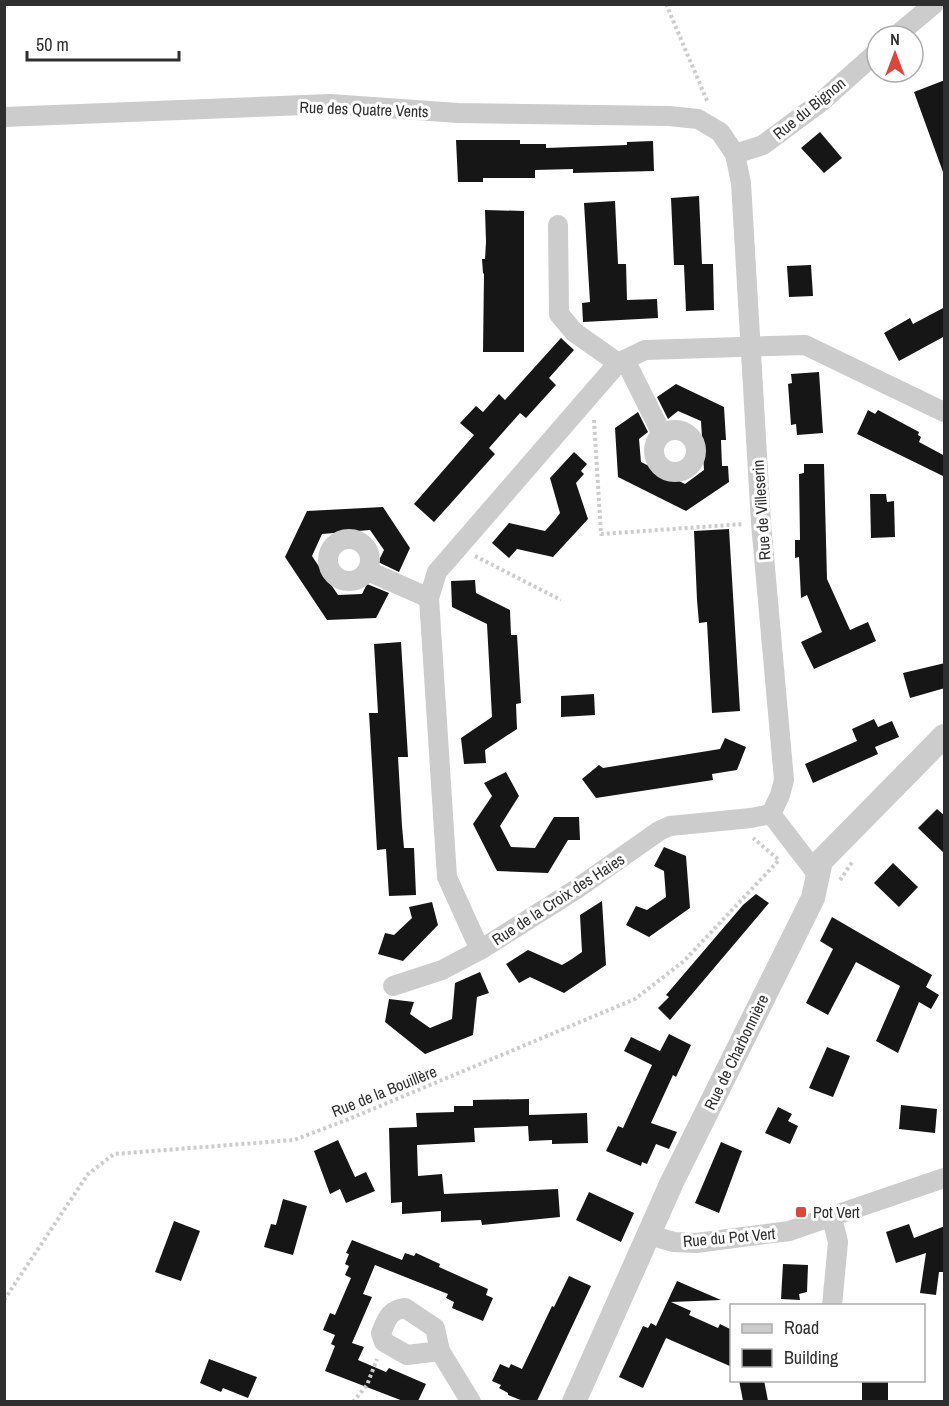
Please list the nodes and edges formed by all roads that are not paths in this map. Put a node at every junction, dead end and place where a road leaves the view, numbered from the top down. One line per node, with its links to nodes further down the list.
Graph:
1 (934, 4): 2 (street)
2 (910, 24)
3 (865, 63): 6 (street, Rue du Bignon)
4 (4, 117): 5 (street, Rue des Quatre Vents)
5 (720, 132): 6 (street, Rue de Villeserin)
6 (735, 154): 8 (street, Rue de Villeserin)
7 (558, 225): 9 (street)
8 (751, 346): 9 (street, Rue de la Croix des Haies); 10 (street, Rue de la Croix des Haies); 15 (street, Rue de Villeserin)
9 (622, 361): 11 (street); 13 (street, Rue de la Croix des Haies)
10 (940, 406)
11 (662, 434)
12 (368, 571): 13 (street)
13 (429, 598): 17 (street, Rue de la Croix des Haies)
14 (945, 736): 16 (street, Rue de Charbonnière)
15 (771, 814): 16 (street); 17 (street, Rue de la Croix des Haies)
16 (817, 874): 21 (street, Rue de Charbonnière)
17 (480, 950): 18 (street)
18 (393, 986)
19 (945, 1178): 20 (street, Rue du Pot Vert)
20 (832, 1218): 21 (street, Rue du Pot Vert); 22 (street)
21 (650, 1235): 25 (street, Rue de Charbonnière)
22 (832, 1304)
23 (440, 1351): 23 (street); 24 (street)
24 (471, 1401)
25 (574, 1401)

